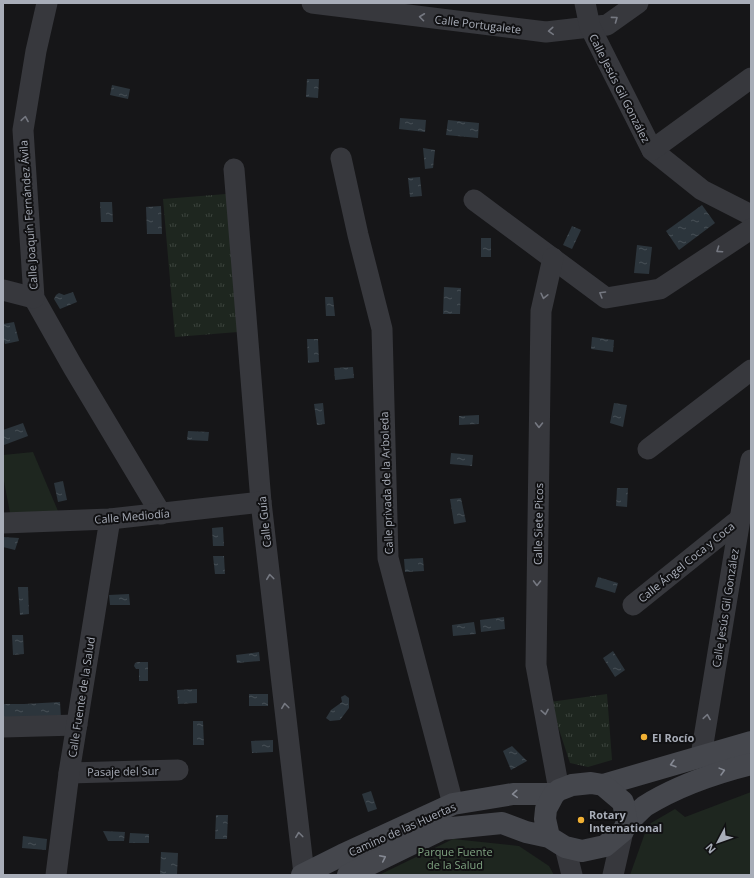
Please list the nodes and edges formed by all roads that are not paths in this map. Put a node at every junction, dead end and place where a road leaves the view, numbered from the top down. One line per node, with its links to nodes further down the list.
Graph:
1 (47, 3): 16 (street, Calle Joaquín Fernández Ávila, one-way to 1)
2 (312, 3): 5 (street, Calle Portugalete)
3 (585, 3): 6 (street, Calle Jesús Gil González)
4 (638, 3): 6 (street, Calle Portugalete, one-way to 4)
5 (385, 8): 6 (street, Calle Portugalete, one-way to 5)
6 (590, 28): 8 (street, Calle Jesús Gil González)
7 (751, 78): 8 (street)
8 (652, 150): 12 (street, Calle Jesús Gil González)
9 (341, 158): 35 (street, Calle privada de la Arboleda)
10 (234, 169): 20 (street, Calle Guía)
11 (474, 200): 14 (street)
12 (751, 215)
13 (751, 229): 14 (street, one-way to 14)
14 (553, 258): 34 (street, Calle Siete Picos, one-way to 34)
15 (3, 290): 16 (street)
16 (34, 298): 21 (street, Calle Joaquín Fernández Ávila)
17 (751, 370): 18 (street)
18 (648, 449)
19 (751, 460): 23 (street, Calle Jesús Gil González)
20 (261, 502): 21 (street, Calle Mediodía); 38 (street, Calle Guía, one-way to 20)
21 (161, 514): 22 (street, Calle Mediodía)
22 (110, 519): 24 (street, Calle Mediodía); 26 (street, Calle Fuente de la Salud)
23 (740, 520): 25 (street, Calle Ángel Coca y Coca); 29 (street, Calle Jesús Gil González, one-way to 23)
24 (3, 523)
25 (633, 604)
26 (77, 725): 27 (street); 32 (street, Calle Fuente de la Salud)
27 (3, 727)
28 (751, 742): 29 (main road)
29 (701, 756): 33 (main road, one-way to 33)
30 (751, 764): 36 (main road, one-way to 30)
31 (178, 770): 32 (street, Pasaje del Sur)
32 (69, 773): 39 (street, Calle Fuente de la Salud)
33 (603, 785): 34 (main road); 36 (main road)
34 (557, 792): 35 (main road, Camino de las Huertas, one-way to 35); 37 (main road)
35 (453, 804): 38 (main road, Camino de las Huertas)
36 (625, 827): 37 (main road); 42 (street)
37 (557, 842): 40 (main road, Camino de las Huertas, one-way to 37); 41 (street)
38 (303, 874)
39 (56, 875)
40 (348, 875)
41 (572, 875)
42 (613, 875)

